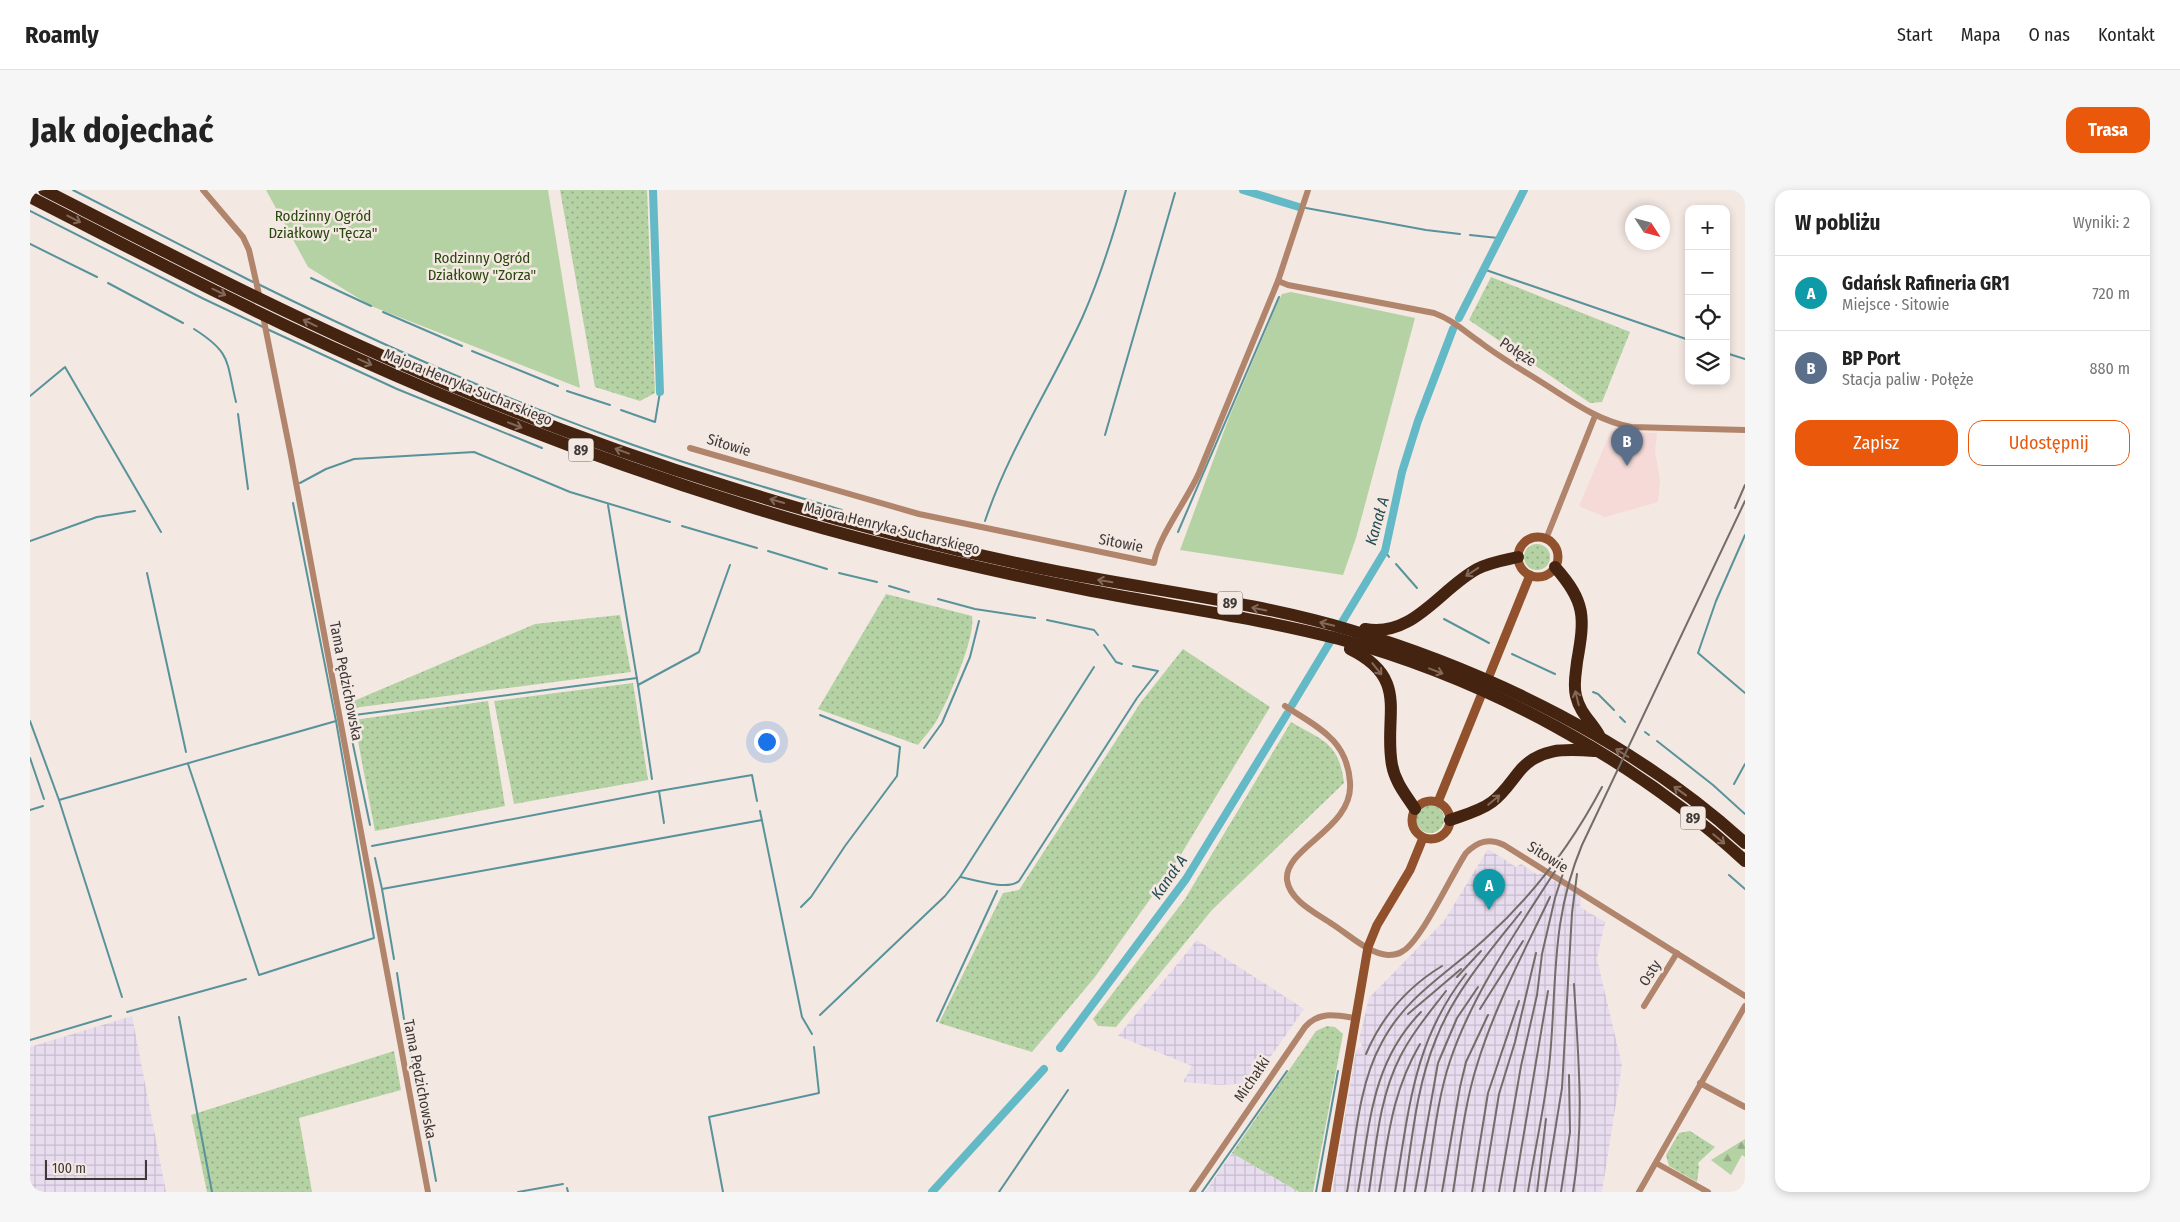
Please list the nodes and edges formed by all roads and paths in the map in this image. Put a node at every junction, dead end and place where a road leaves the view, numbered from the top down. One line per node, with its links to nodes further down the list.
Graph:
1 (44, 190): 13 (highway, Majora Henryka Sucharskiego / 89, one-way to 1)
2 (203, 190): 34 (street, Tama Pędzichowska)
3 (1308, 190): 5 (street, Sitowie)
4 (30, 197): 14 (highway, Majora Henryka Sucharskiego / 89, one-way to 14)
5 (1278, 281): 6 (street, Połęże); 8 (street, Sitowie)
6 (1595, 416): 7 (street, Połęże); 9 (street)
7 (1745, 430)
8 (690, 448)
9 (1546, 539): 10 (street); 11 (street)
10 (1518, 557): 12 (street); 13 (highway, one-way to 13)
11 (1555, 567): 12 (street); 17 (highway, one-way to 11)
12 (1530, 575): 19 (street)
13 (1348, 629): 15 (highway, Majora Henryka Sucharskiego / 89)
14 (1340, 640): 15 (highway, Majora Henryka Sucharskiego / 89, one-way to 15); 20 (highway, one-way to 20)
15 (1466, 677): 17 (highway, Majora Henryka Sucharskiego / 89)
16 (1284, 706): 25 (street, Sitowie)
17 (1599, 745): 18 (highway, Majora Henryka Sucharskiego / 89); 21 (highway, one-way to 17)
18 (1641, 772): 23 (highway, Majora Henryka Sucharskiego / 89, one-way to 18); 24 (highway, Majora Henryka Sucharskiego / 89, one-way to 24)
19 (1438, 802): 20 (street); 21 (street)
20 (1415, 809): 22 (street)
21 (1450, 820): 22 (street)
22 (1423, 838): 25 (street)
23 (1745, 843)
24 (1745, 861)
25 (1368, 948): 26 (street, Sitowie); 30 (street)
26 (1677, 953): 27 (street, Sitowie); 28 (street, Osty)
27 (1745, 996)
28 (1644, 1006)
29 (1745, 1006): 31 (street)
30 (1355, 1018): 35 (street, Michałki); 36 (street)
31 (1700, 1083): 32 (street); 33 (street)
32 (1745, 1107)
33 (1656, 1163): 37 (street); 38 (street)
34 (428, 1192)
35 (1192, 1192)
36 (1326, 1192)
37 (1639, 1192)
38 (1708, 1192)

